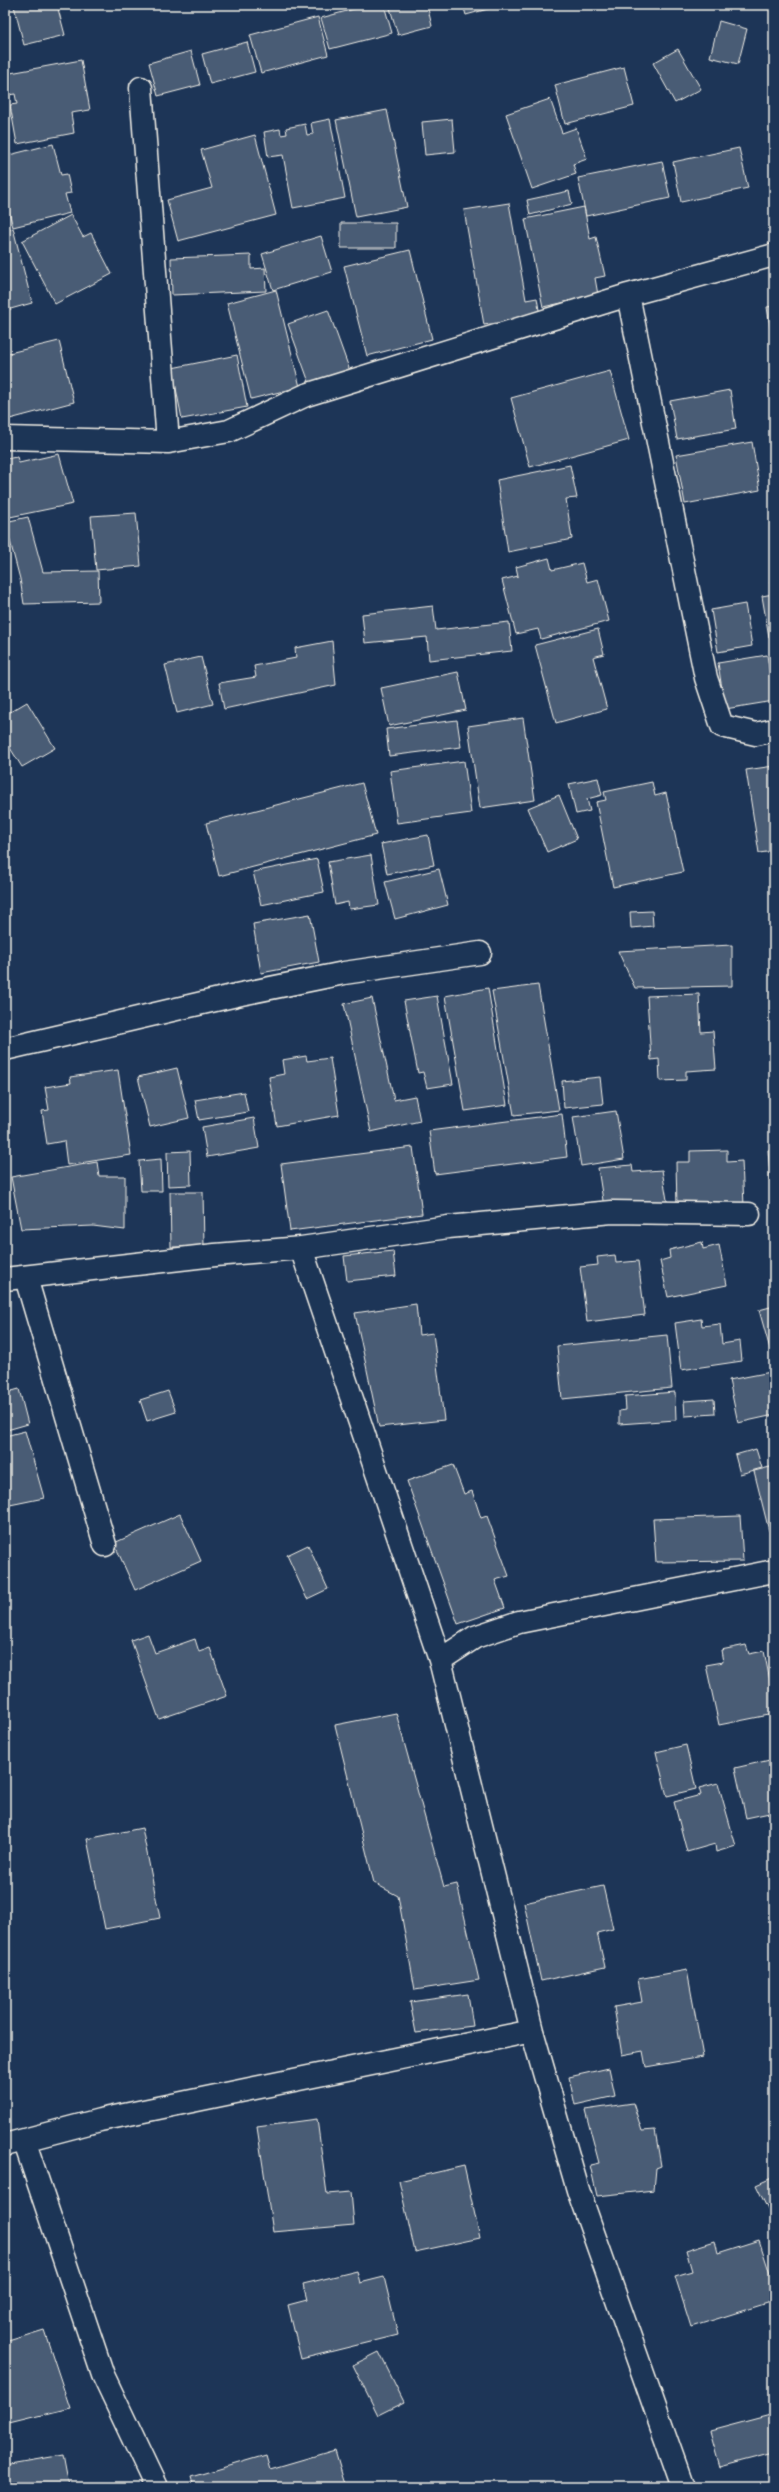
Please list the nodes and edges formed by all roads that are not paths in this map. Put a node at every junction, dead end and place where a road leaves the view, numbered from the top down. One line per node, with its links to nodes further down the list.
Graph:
1 (140, 88): 5 (street)
2 (774, 255): 3 (street)
3 (628, 295): 5 (street); 6 (street)
4 (5, 438): 5 (street)
5 (168, 442)
6 (774, 730)
7 (480, 953): 8 (street)
8 (5, 1050)
9 (749, 1214): 10 (street)
10 (301, 1248): 11 (street); 14 (street)
11 (16, 1279): 12 (street)
12 (105, 1545)
13 (774, 1571): 14 (street)
14 (440, 1660): 15 (street)
15 (532, 2031): 16 (street); 18 (street)
16 (14, 2142): 17 (street)
17 (156, 2487)
18 (683, 2487)

